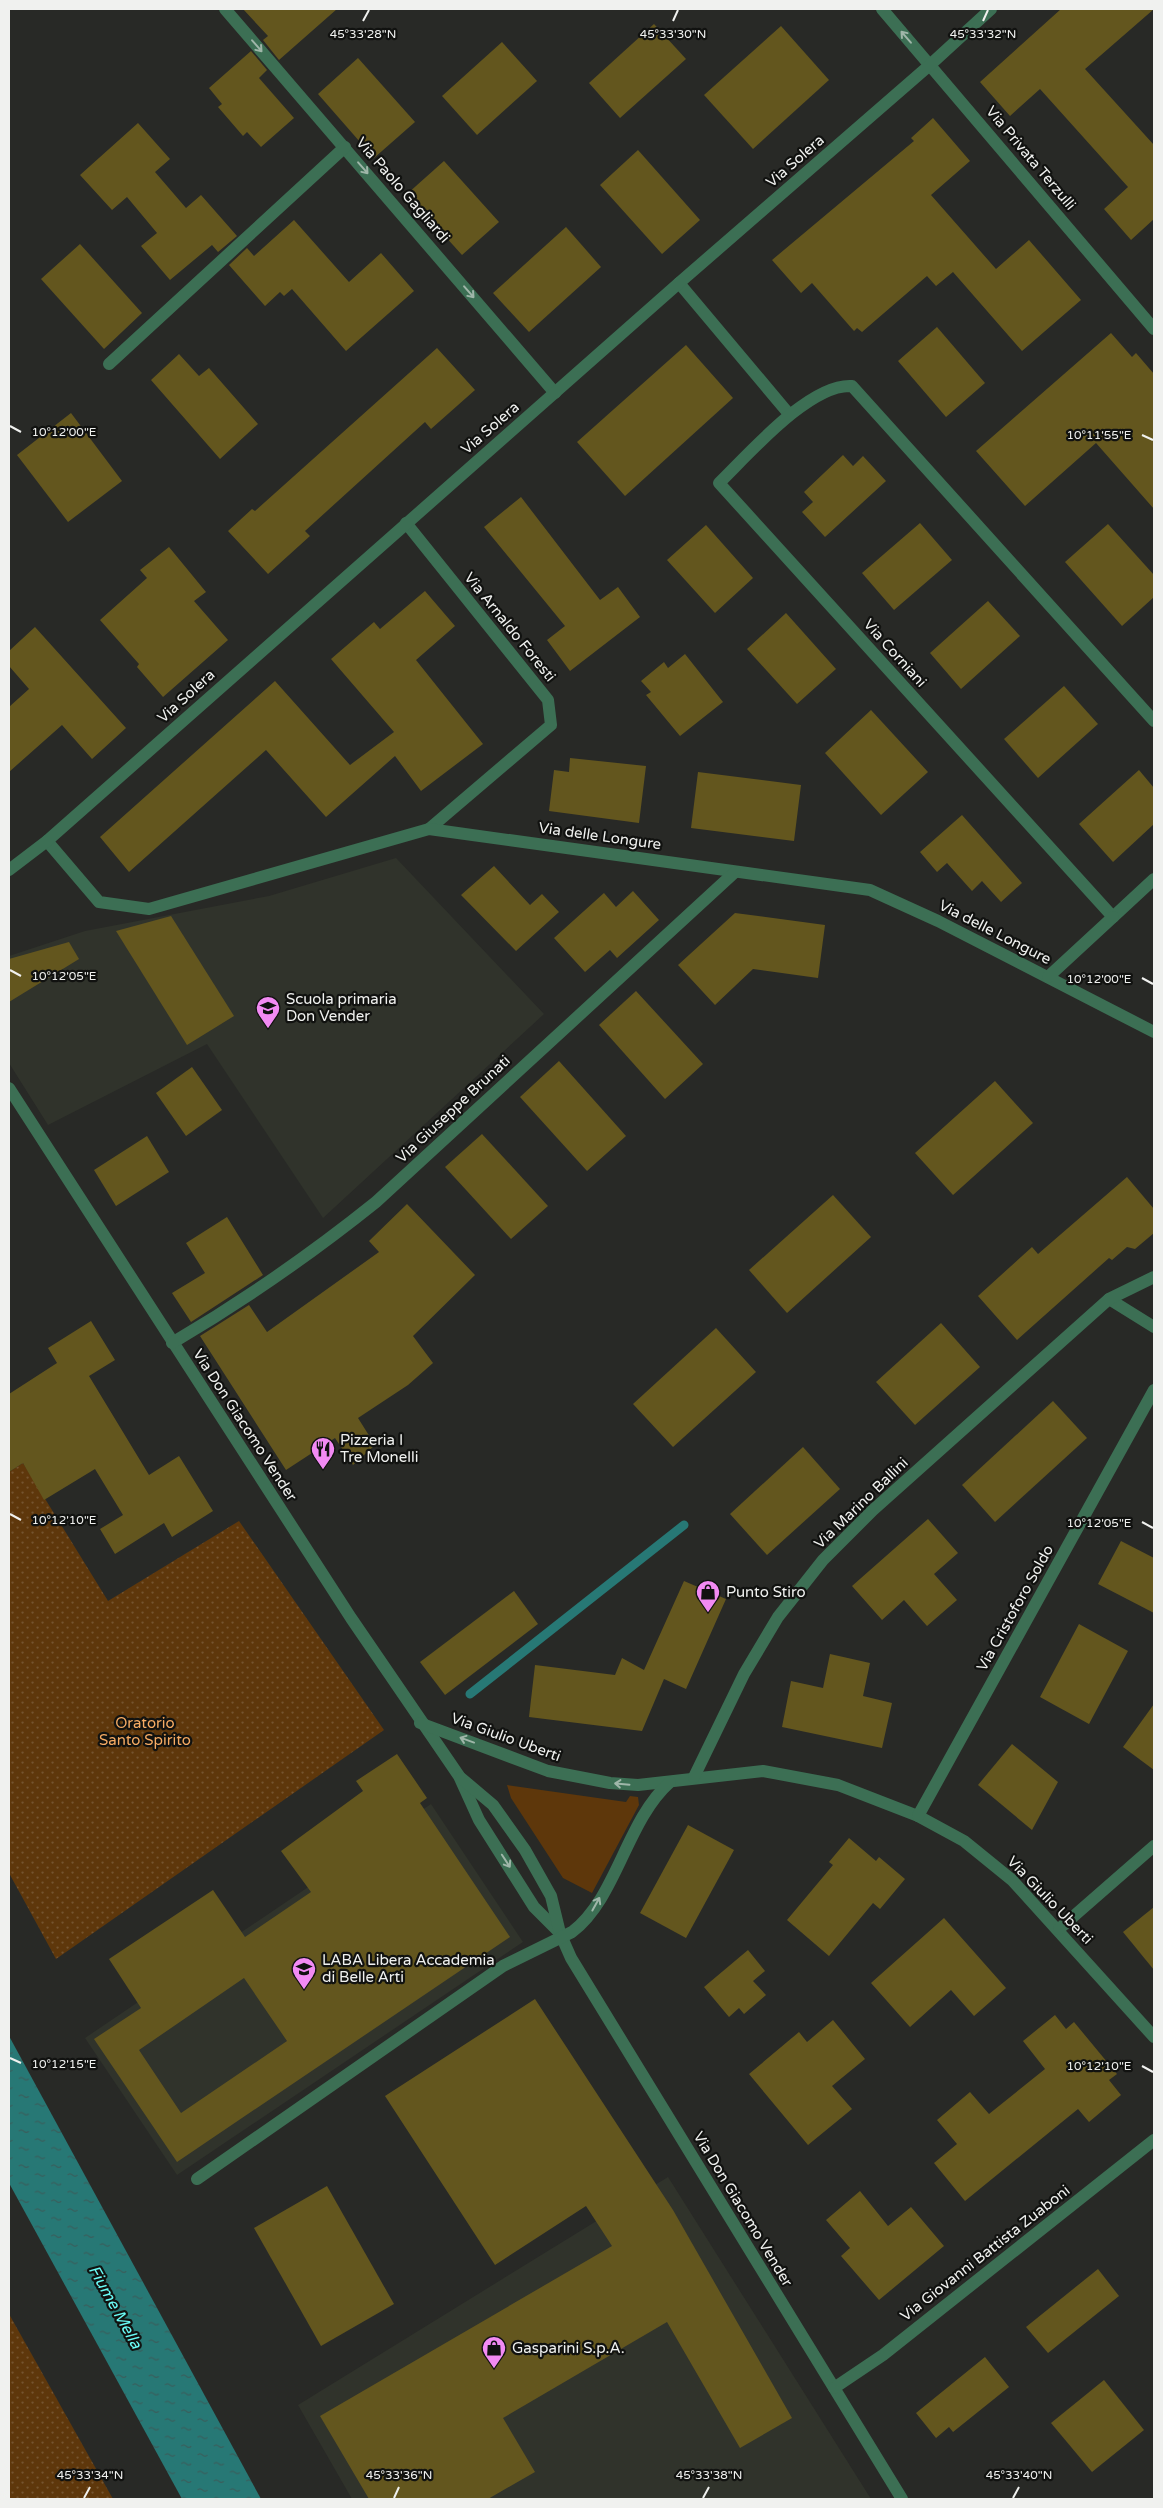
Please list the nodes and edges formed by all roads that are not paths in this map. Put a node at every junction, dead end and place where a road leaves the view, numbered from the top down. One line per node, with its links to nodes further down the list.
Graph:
1 (225, 9): 5 (street, Via Paolo Gagliardi, one-way to 5)
2 (882, 9): 4 (street, Via Privata Terzulli, one-way to 2)
3 (991, 9): 4 (street, Via Solera)
4 (931, 64): 6 (street, Via Solera); 7 (street, Via Privata Terzulli)
5 (345, 146): 8 (street); 9 (street, Via Paolo Gagliardi, one-way to 9)
6 (679, 283): 9 (street, Via Solera); 10 (street)
7 (1154, 329)
8 (109, 364)
9 (555, 392): 11 (street, Via Solera)
10 (789, 414): 12 (street, Via Corniani); 18 (street, Via Corniani)
11 (406, 524): 13 (street, Via Arnaldo Foresti); 14 (street, Via Solera)
12 (1154, 721)
13 (429, 828): 14 (street, Via delle Longure); 16 (street, Via delle Longure)
14 (46, 841): 15 (street, Via Solera)
15 (9, 870)
16 (735, 872): 19 (street, Via delle Longure); 25 (street, Via Giuseppe Brunati)
17 (1154, 879): 18 (street)
18 (1113, 917): 19 (street)
19 (1048, 977): 20 (street, Via delle Longure)
20 (1154, 1032)
21 (9, 1088): 25 (street, Via Don Giacomo Vender)
22 (1154, 1277): 23 (street, Via Marino Ballini)
23 (1109, 1299): 24 (street); 29 (street, Via Marino Ballini)
24 (1154, 1327)
25 (172, 1344): 27 (street, Via Don Giacomo Vender)
26 (1154, 1390): 31 (street, Via Cristoforo Soldo)
27 (420, 1723): 28 (street, Via Don Giacomo Vender); 30 (street, Via Giulio Uberti, one-way to 27)
28 (459, 1776): 34 (street, Via Don Giacomo Vender, one-way to 34); 34 (street, Via Don Giacomo Vender)
29 (694, 1777): 30 (street, Via Giulio Uberti); 31 (street, Via Giulio Uberti)
30 (670, 1782): 34 (street, one-way to 30)
31 (918, 1816): 33 (street, Via Giulio Uberti)
32 (1154, 1846): 33 (street)
33 (1059, 1930): 35 (street, Via Giulio Uberti)
34 (561, 1935): 37 (street); 38 (street, Via Don Giacomo Vender)
35 (1154, 2037)
36 (1154, 2140): 38 (street, Via Giovanni Battista Zuaboni)
37 (197, 2179)
38 (834, 2388): 39 (street, Via Don Giacomo Vender)
39 (902, 2499)

